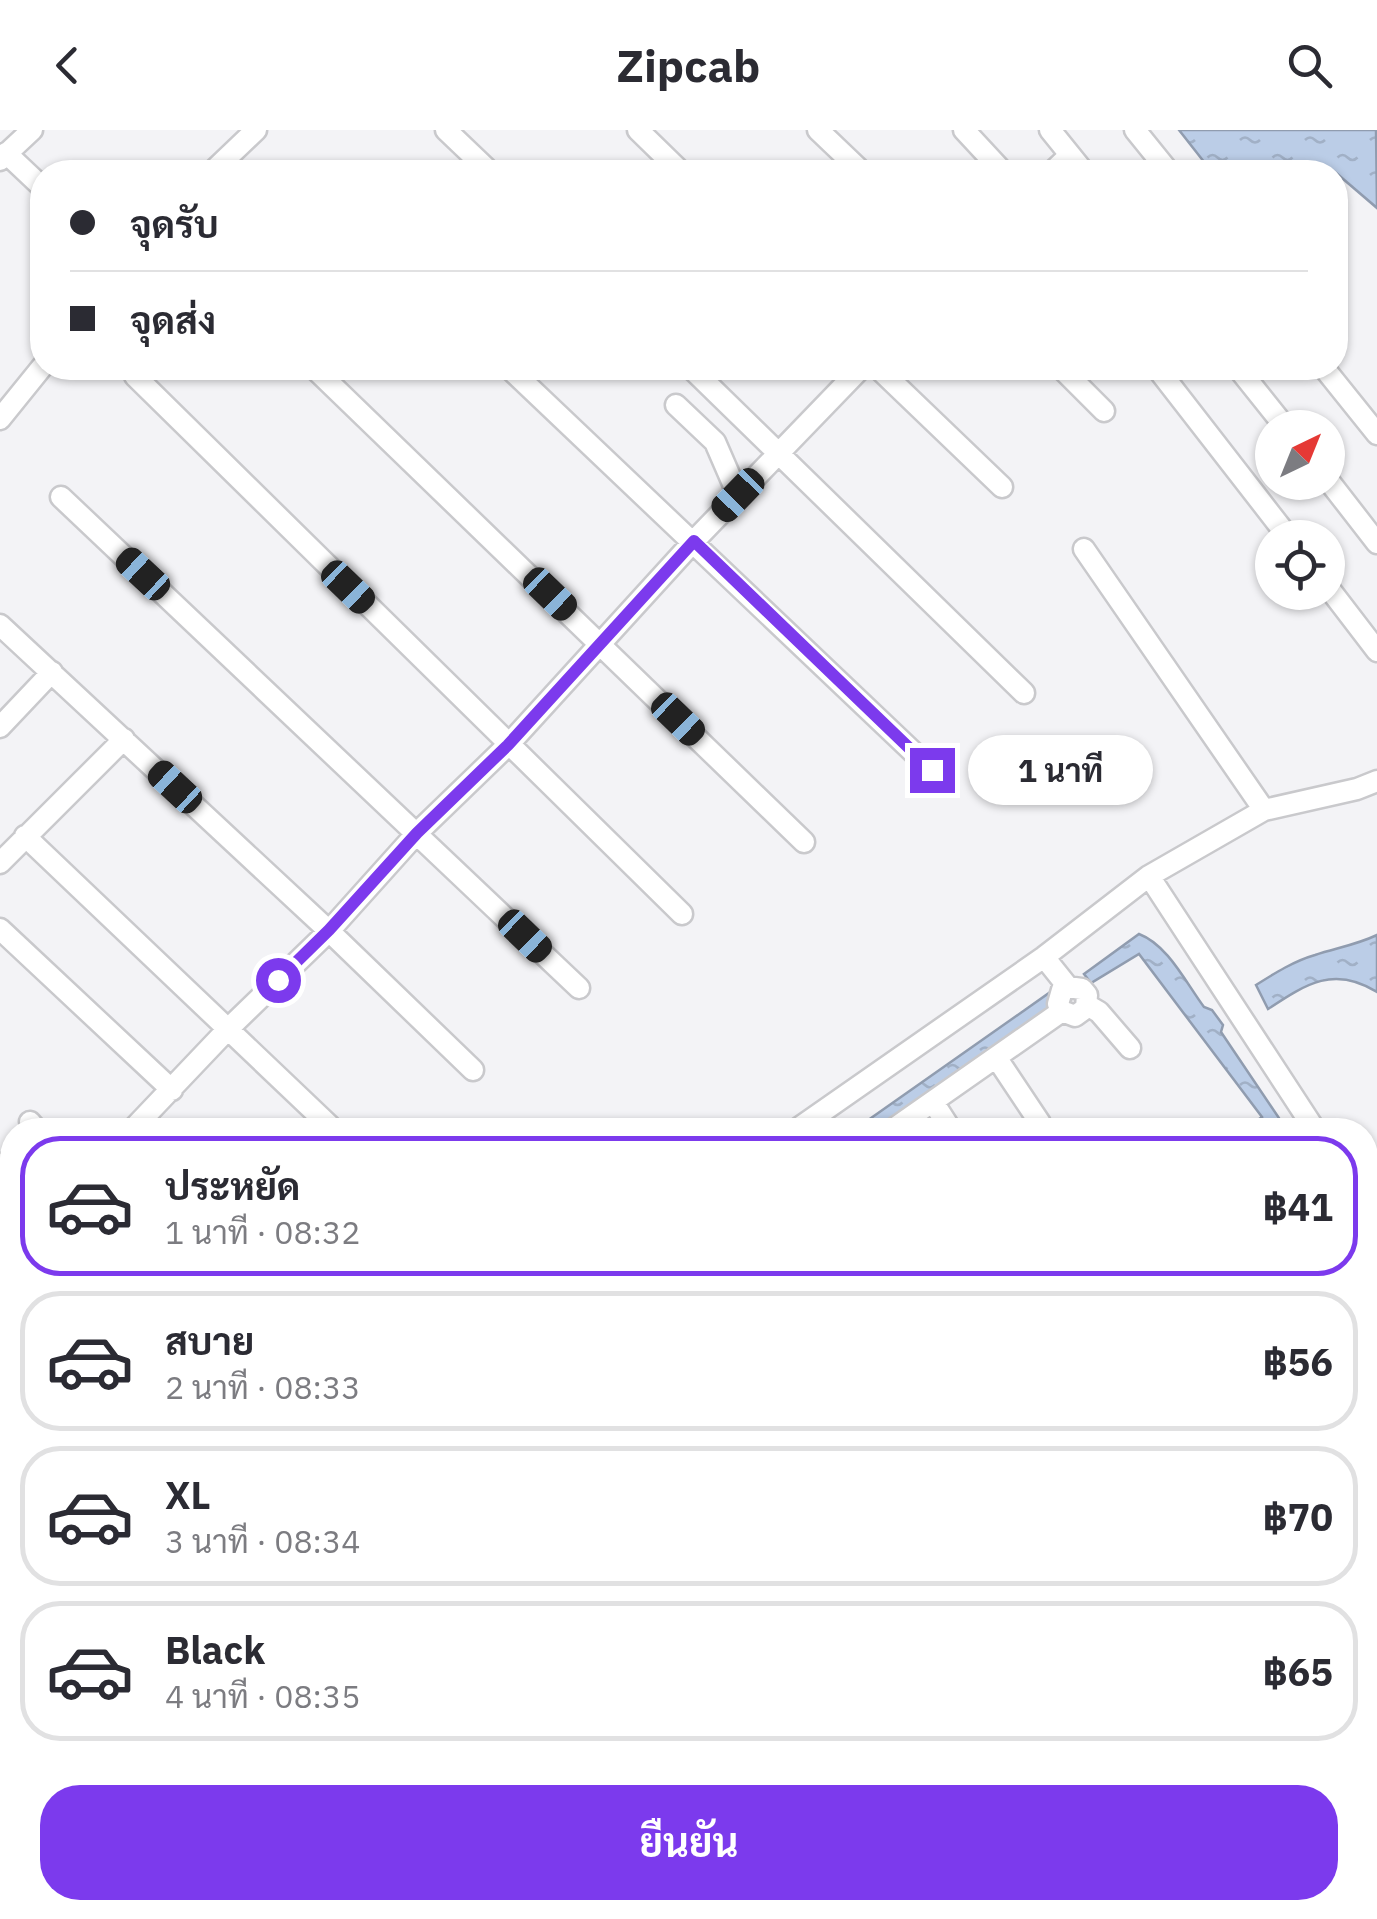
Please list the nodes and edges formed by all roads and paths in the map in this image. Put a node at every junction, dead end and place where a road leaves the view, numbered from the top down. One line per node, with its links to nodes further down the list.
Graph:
1 (32, 130): 9 (street)
2 (256, 130): 10 (street)
3 (446, 130): 11 (street)
4 (638, 130): 12 (street)
5 (818, 130): 13 (street)
6 (964, 130): 14 (street)
7 (1050, 130): 15 (street)
8 (1135, 130): 16 (street)
9 (3, 157): 17 (street)
10 (225, 160)
11 (477, 160)
12 (668, 160)
13 (849, 160)
14 (992, 160)
15 (1074, 160)
16 (1159, 160)
17 (30, 177)
18 (32, 380): 32 (street)
19 (139, 380): 51 (street)
20 (326, 380): 45 (street)
21 (522, 380): 40 (street)
22 (704, 380): 34 (street)
23 (849, 380): 34 (street)
24 (891, 380): 35 (street)
25 (1073, 380): 31 (street)
26 (1166, 380): 39 (street)
27 (1248, 380): 30 (street)
28 (1334, 380): 33 (street)
29 (676, 405): 36 (street)
30 (1272, 410)
31 (1104, 411)
32 (0, 419)
33 (1374, 426)
34 (779, 452): 36 (street); 48 (street)
35 (1002, 487)
36 (738, 495): 40 (street)
37 (61, 497): 55 (street)
38 (1344, 500): 41 (street)
39 (1275, 520)
40 (694, 541): 45 (street); 52 (street)
41 (1377, 542)
42 (1084, 550): 54 (street)
43 (1345, 609): 46 (street)
44 (0, 625): 47 (street)
45 (602, 645): 51 (street); 56 (street)
46 (1377, 651)
47 (52, 672): 49 (street); 50 (street)
48 (1024, 693)
49 (0, 726)
50 (124, 740): 57 (street); 61 (street)
51 (508, 745): 55 (street); 59 (street)
52 (932, 770)
53 (1377, 781): 54 (street)
54 (1264, 810): 58 (street)
55 (417, 833): 61 (street); 64 (street)
56 (804, 842)
57 (10, 846): 67 (street)
58 (1148, 876): 62 (street); 79 (street)
59 (682, 914)
60 (0, 929): 71 (street)
61 (329, 930): 67 (street); 70 (street)
62 (1044, 957): 63 (street); 75 (street)
63 (1068, 986): 65 (street); 66 (street)
64 (579, 988)
65 (1087, 1005): 66 (street); 68 (street)
66 (1062, 1011): 69 (street)
67 (228, 1029): 71 (street); 74 (street)
68 (1130, 1048)
69 (996, 1057): 72 (street); 78 (street)
70 (473, 1070)
71 (172, 1090): 73 (street)
72 (933, 1102): 76 (street); 77 (street)
73 (146, 1118)
74 (321, 1118)
75 (813, 1118)
76 (910, 1118)
77 (944, 1118)
78 (1037, 1118)
79 (1308, 1118)

